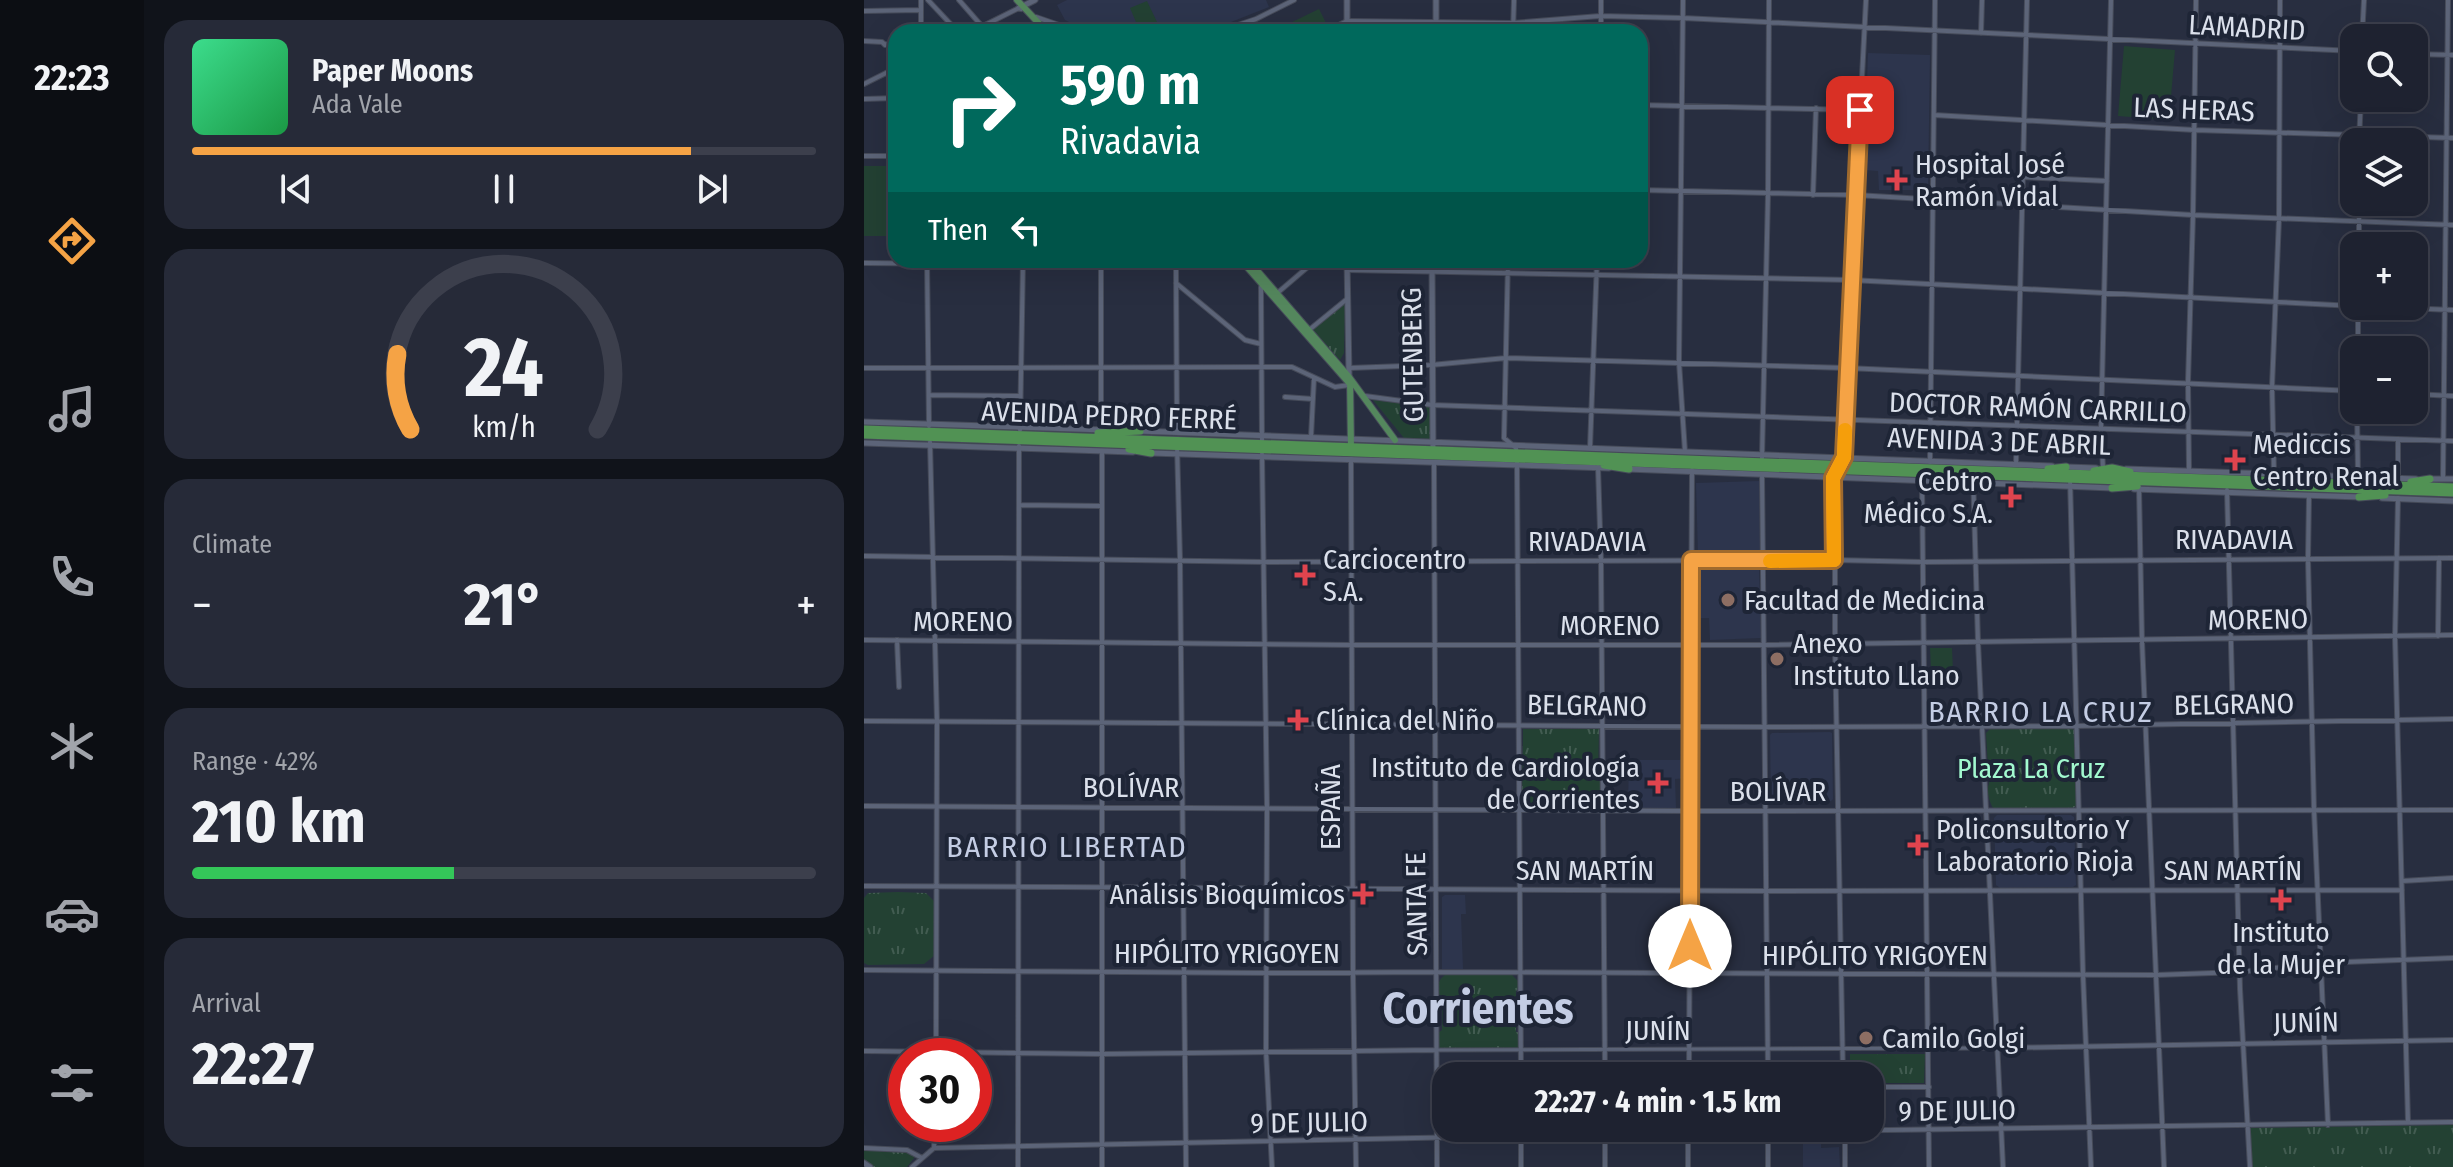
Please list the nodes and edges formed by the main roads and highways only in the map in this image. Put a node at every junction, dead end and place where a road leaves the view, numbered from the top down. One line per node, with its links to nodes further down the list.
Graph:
1 (1035, 0): 4 (main road)
2 (1347, 0): 7 (main road)
3 (1436, 0): 8 (main road)
4 (1018, 4): 5 (main road); 6 (main road)
5 (1037, 24)
6 (1038, 24)
7 (1347, 24)
8 (1436, 24)
9 (1251, 268): 12 (main road)
10 (1347, 268): 12 (main road)
11 (1432, 268): 28 (main road, GUTENBERG)
12 (1351, 381): 13 (main road); 15 (main road)
13 (1351, 406): 15 (main road); 27 (main road)
14 (864, 422): 18 (main road, AVENIDA PEDRO FERRÉ)
15 (1384, 425): 22 (main road)
16 (864, 429): 18 (highway, AVENIDA PEDRO FERRÉ)
17 (1140, 431): 20 (highway); 21 (main road, AVENIDA PEDRO FERRÉ); 24 (main road, AVENIDA PEDRO FERRÉ)
18 (929, 434): 19 (highway, AVENIDA PEDRO FERRÉ); 21 (highway, AVENIDA PEDRO FERRÉ); 21 (main road, AVENIDA PEDRO FERRÉ); 23 (main road, AVENIDA PEDRO FERRÉ)
19 (864, 435)
20 (1059, 435): 21 (highway, AVENIDA PEDRO FERRÉ); 24 (highway, AVENIDA PEDRO FERRÉ)
21 (1019, 437): 25 (highway, AVENIDA PEDRO FERRÉ); 29 (main road, AVENIDA PEDRO FERRÉ)
22 (1395, 440): 27 (main road, AVENIDA 3 DE ABRIL); 28 (main road, AVENIDA 3 DE ABRIL)
23 (864, 443)
24 (1177, 443): 25 (highway, AVENIDA PEDRO FERRÉ); 26 (highway, AVENIDA PEDRO FERRÉ); 26 (main road, AVENIDA PEDRO FERRÉ); 29 (main road, AVENIDA PEDRO FERRÉ)
25 (1095, 444): 29 (highway)
26 (1262, 446): 27 (highway, AVENIDA PEDRO FERRÉ); 27 (main road, AVENIDA PEDRO FERRÉ); 27 (main road, AVENIDA PEDRO FERRÉ)
27 (1351, 449): 28 (highway, AVENIDA 3 DE ABRIL); 28 (main road)
28 (1434, 452): 30 (highway, AVENIDA 3 DE ABRIL); 30 (main road, AVENIDA 3 DE ABRIL)
29 (1151, 453)
30 (1516, 455): 31 (highway, AVENIDA 3 DE ABRIL); 31 (main road, AVENIDA 3 DE ABRIL); 31 (highway, AVENIDA 3 DE ABRIL)
31 (1594, 458): 32 (highway, AVENIDA 3 DE ABRIL); 33 (main road, AVENIDA 3 DE ABRIL); 35 (highway)
32 (1692, 464): 33 (highway, AVENIDA 3 DE ABRIL); 33 (main road, AVENIDA 3 DE ABRIL); 35 (main road, AVENIDA 3 DE ABRIL)
33 (1762, 464): 34 (highway, AVENIDA 3 DE ABRIL); 34 (main road, AVENIDA 3 DE ABRIL)
34 (1839, 467): 36 (highway, AVENIDA 3 DE ABRIL); 36 (main road, AVENIDA 3 DE ABRIL)
35 (1629, 469)
36 (1927, 472): 37 (highway, AVENIDA 3 DE ABRIL); 37 (main road, AVENIDA 3 DE ABRIL)
37 (1973, 473): 38 (highway, AVENIDA 3 DE ABRIL); 39 (main road, AVENIDA 3 DE ABRIL); 39 (main road, AVENIDA 3 DE ABRIL)
38 (1999, 474): 39 (highway); 39 (highway)
39 (2069, 476): 41 (highway, AVENIDA 3 DE ABRIL); 41 (highway); 48 (main road, AVENIDA 3 DE ABRIL)
40 (2190, 478): 41 (highway); 41 (highway); 45 (highway, AVENIDA 3 DE ABRIL)
41 (2139, 479): 45 (main road, AVENIDA 3 DE ABRIL); 48 (highway)
42 (2430, 479): 43 (main road, AVENIDA 3 DE ABRIL); 44 (main road, AVENIDA 3 DE ABRIL); 44 (highway)
43 (2453, 479)
44 (2358, 480): 46 (highway, AVENIDA 3 DE ABRIL); 47 (highway, AVENIDA 3 DE ABRIL)
45 (2227, 483): 46 (highway, AVENIDA 3 DE ABRIL); 46 (main road, AVENIDA 3 DE ABRIL)
46 (2309, 485): 49 (highway, AVENIDA 3 DE ABRIL); 51 (main road, AVENIDA 3 DE ABRIL)
47 (2453, 487)
48 (2112, 488)
49 (2439, 493): 50 (highway, AVENIDA 3 DE ABRIL); 51 (highway)
50 (2453, 493)
51 (2359, 497): 52 (main road, AVENIDA 3 DE ABRIL)
52 (2453, 501)
53 (864, 1163): 54 (main road)
54 (870, 1167)

